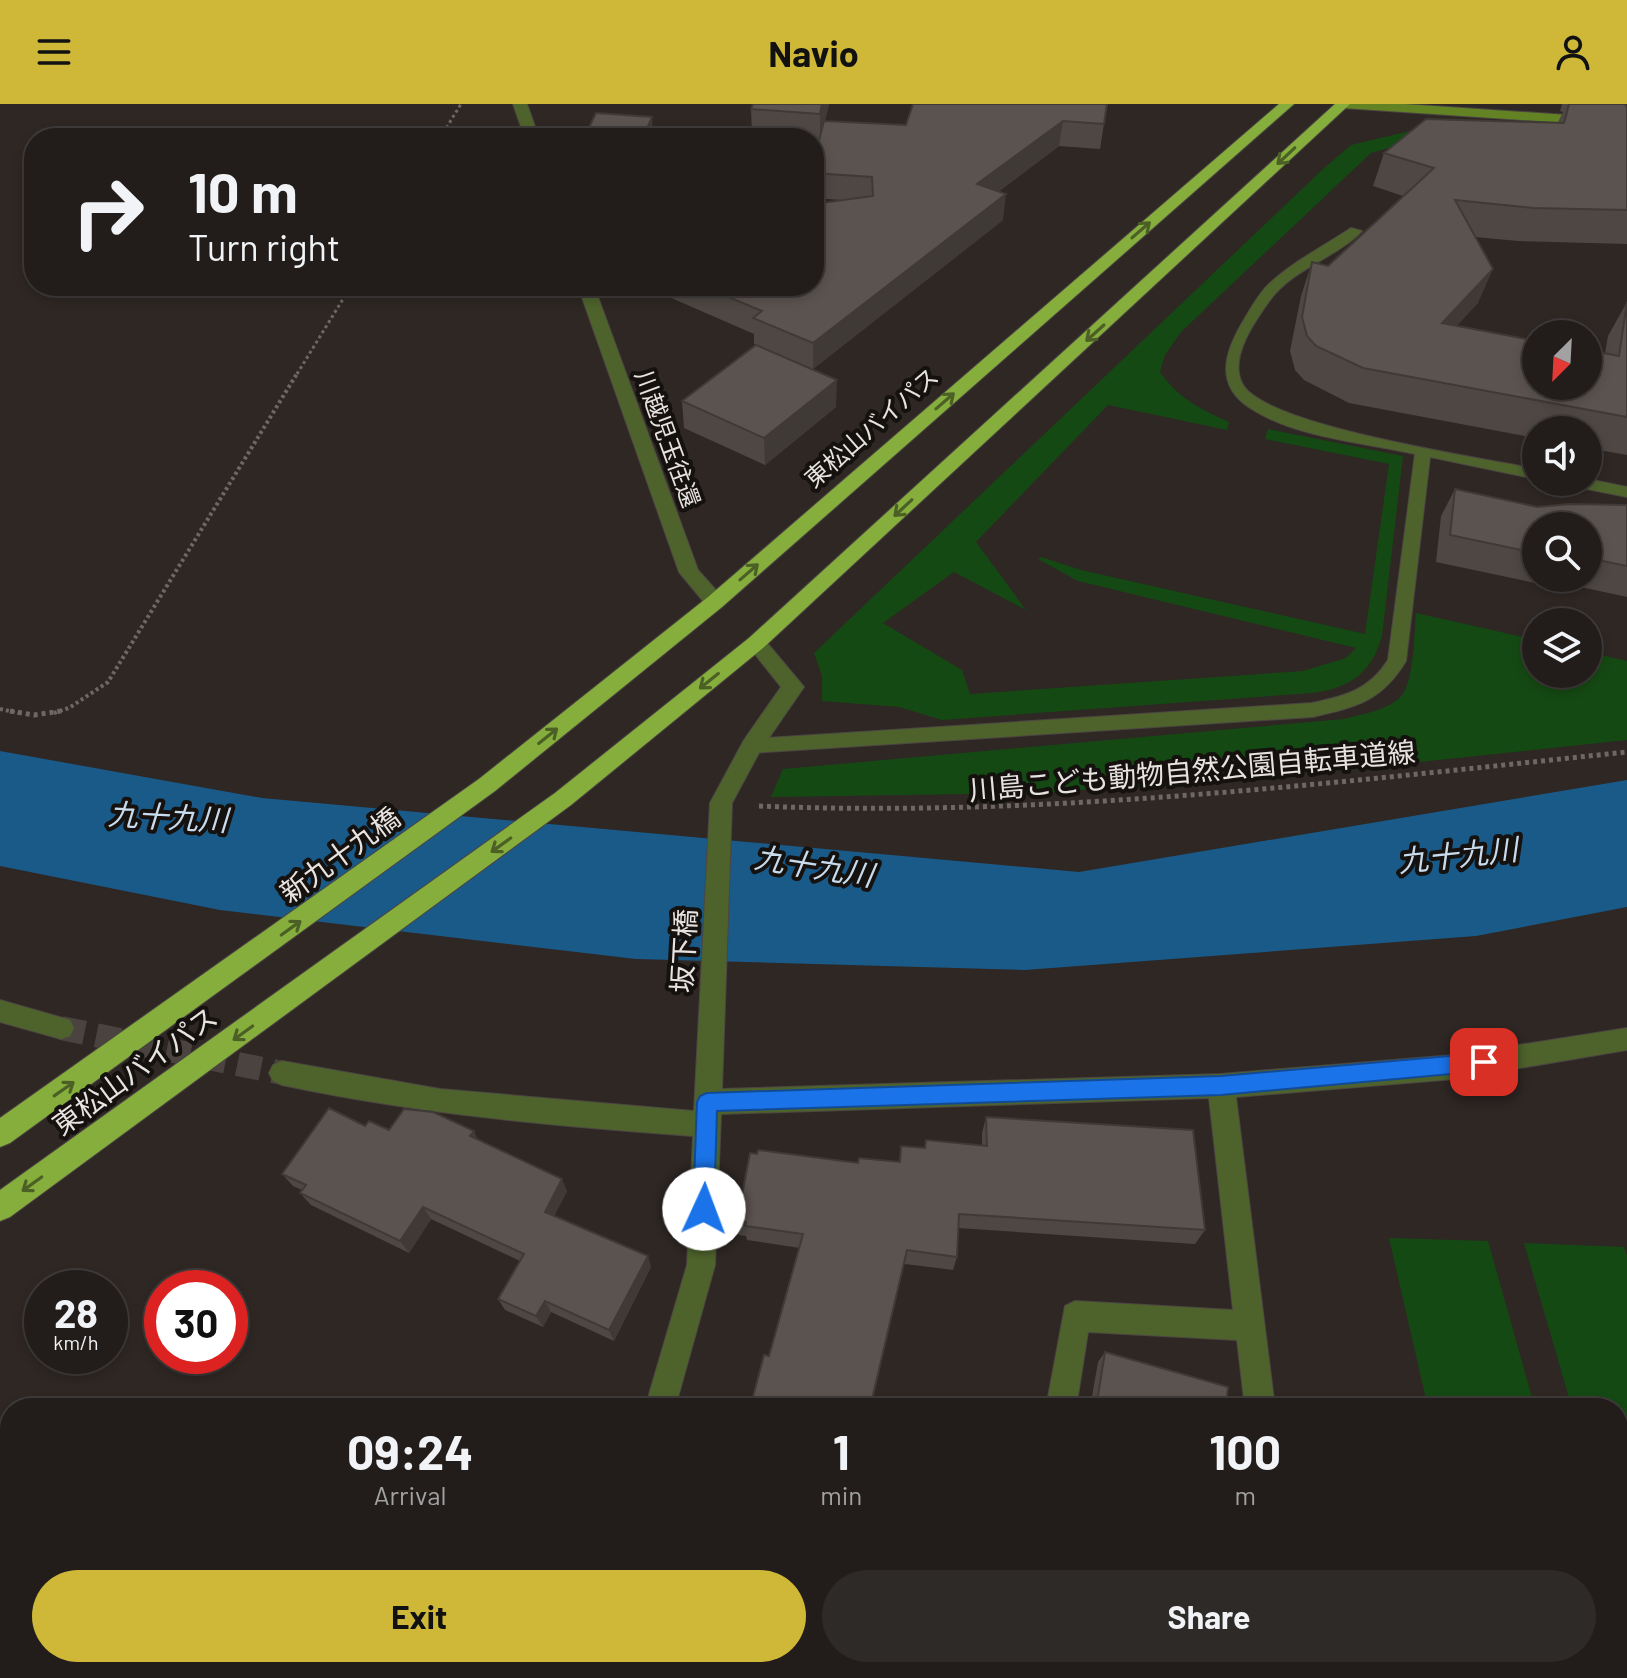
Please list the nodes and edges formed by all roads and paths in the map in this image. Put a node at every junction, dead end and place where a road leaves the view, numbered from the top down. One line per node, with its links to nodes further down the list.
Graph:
1 (461, 104): 6 (path)
2 (520, 104): 7 (street)
3 (1287, 104): 15 (highway, 東松山バイパス, one-way to 3)
4 (1343, 104): 5 (street); 16 (highway, one-way to 16)
5 (1627, 123)
6 (446, 128)
7 (528, 128)
8 (1356, 231): 11 (lane)
9 (345, 296): 17 (path)
10 (590, 296): 15 (street, 川越児玉往還)
11 (1423, 451): 12 (lane); 18 (lane)
12 (1522, 471)
13 (1602, 487): 14 (lane)
14 (1627, 492)
15 (715, 602): 20 (highway, 東松山バイパス, one-way to 15)
16 (756, 643): 18 (street); 30 (highway, 東松山バイパス, one-way to 30)
17 (0, 709)
18 (752, 746): 28 (street, 坂下橋)
19 (1627, 752): 21 (path, 川島こども動物自然公園自転車道線)
20 (487, 785): 22 (highway, 新九十九橋, one-way to 20)
21 (760, 806)
22 (228, 973): 29 (highway, 東松山バイパス, one-way to 22)
23 (0, 1011): 24 (street)
24 (61, 1028)
25 (1627, 1039): 27 (street)
26 (282, 1073): 28 (street)
27 (1221, 1086): 28 (street); 31 (street)
28 (707, 1113): 32 (street, 坂下橋)
29 (0, 1134)
30 (0, 1207)
31 (1250, 1326): 33 (street); 34 (street)
32 (663, 1398)
33 (1063, 1398)
34 (1259, 1398)

